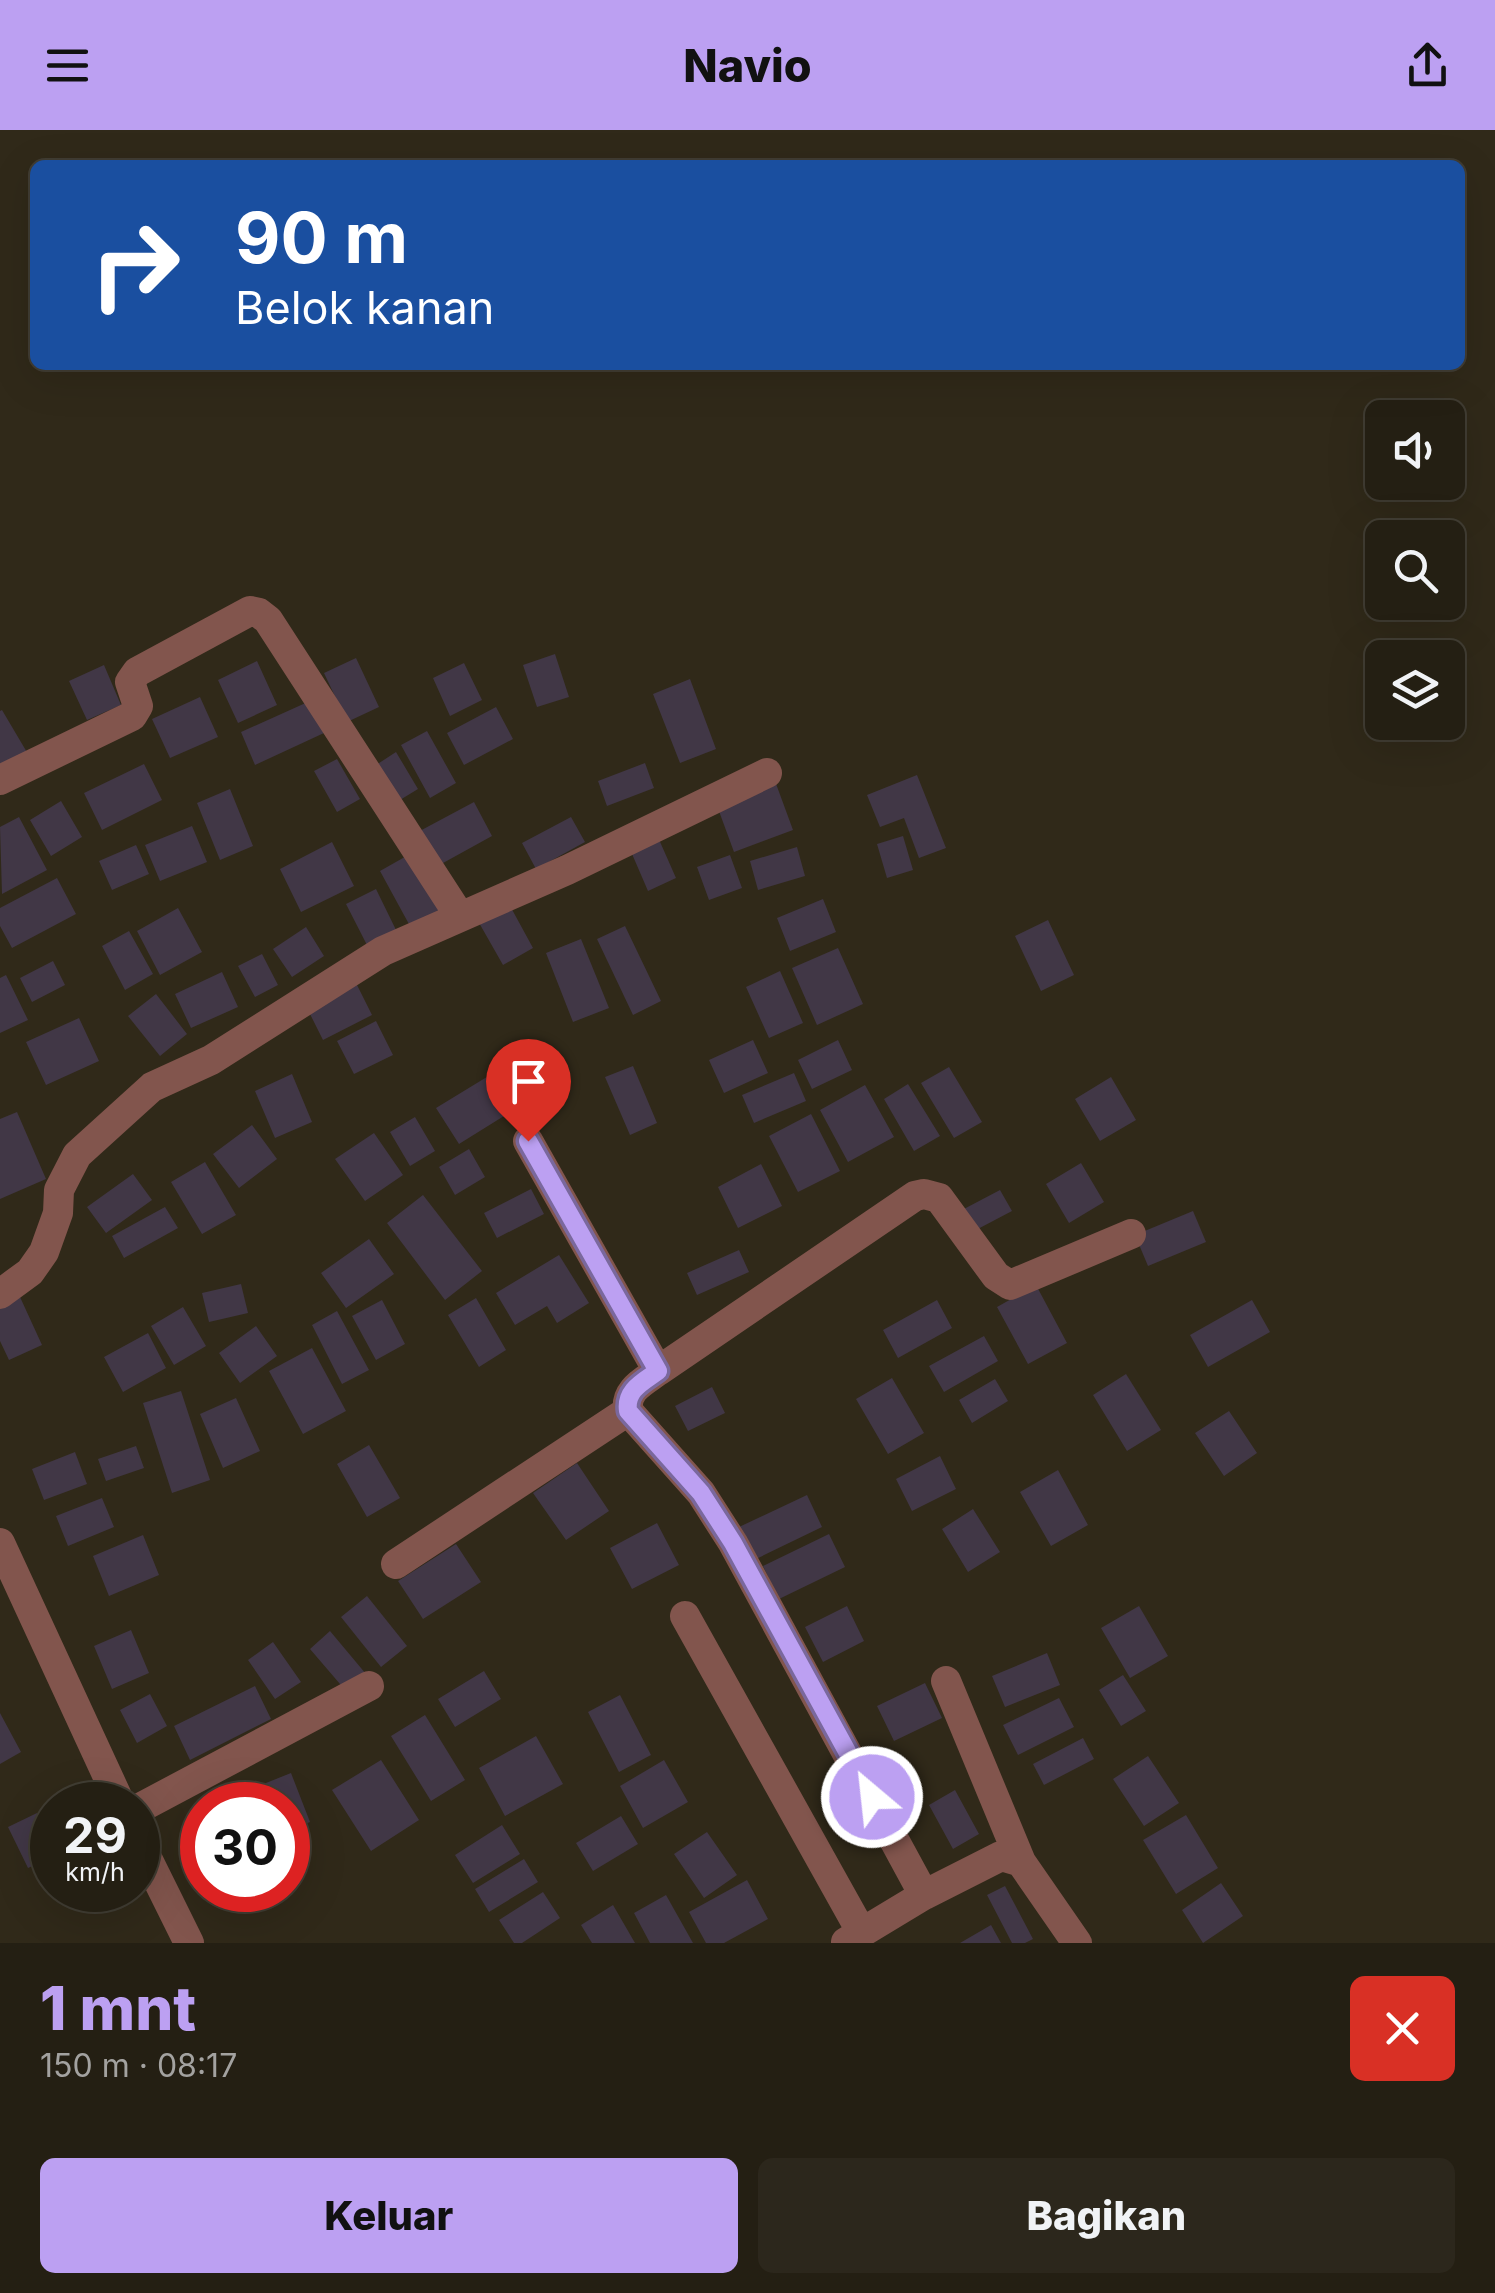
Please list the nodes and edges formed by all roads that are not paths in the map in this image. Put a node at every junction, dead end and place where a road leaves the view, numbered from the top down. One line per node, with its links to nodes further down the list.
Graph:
1 (767, 773): 3 (street)
2 (0, 780): 3 (street)
3 (459, 915): 6 (street)
4 (528, 1141): 7 (street)
5 (1131, 1234): 7 (street)
6 (0, 1294)
7 (658, 1371): 8 (street)
8 (628, 1411): 10 (street); 18 (street)
9 (3, 1560): 14 (street)
10 (396, 1564)
11 (685, 1616): 19 (street)
12 (946, 1681): 16 (street)
13 (368, 1686): 15 (street)
14 (110, 1782)
15 (160, 1797)
16 (1021, 1862): 18 (street); 21 (street)
17 (160, 1884): 20 (street)
18 (924, 1895): 19 (street)
19 (867, 1936)
20 (189, 1943)
21 (1077, 1943)

